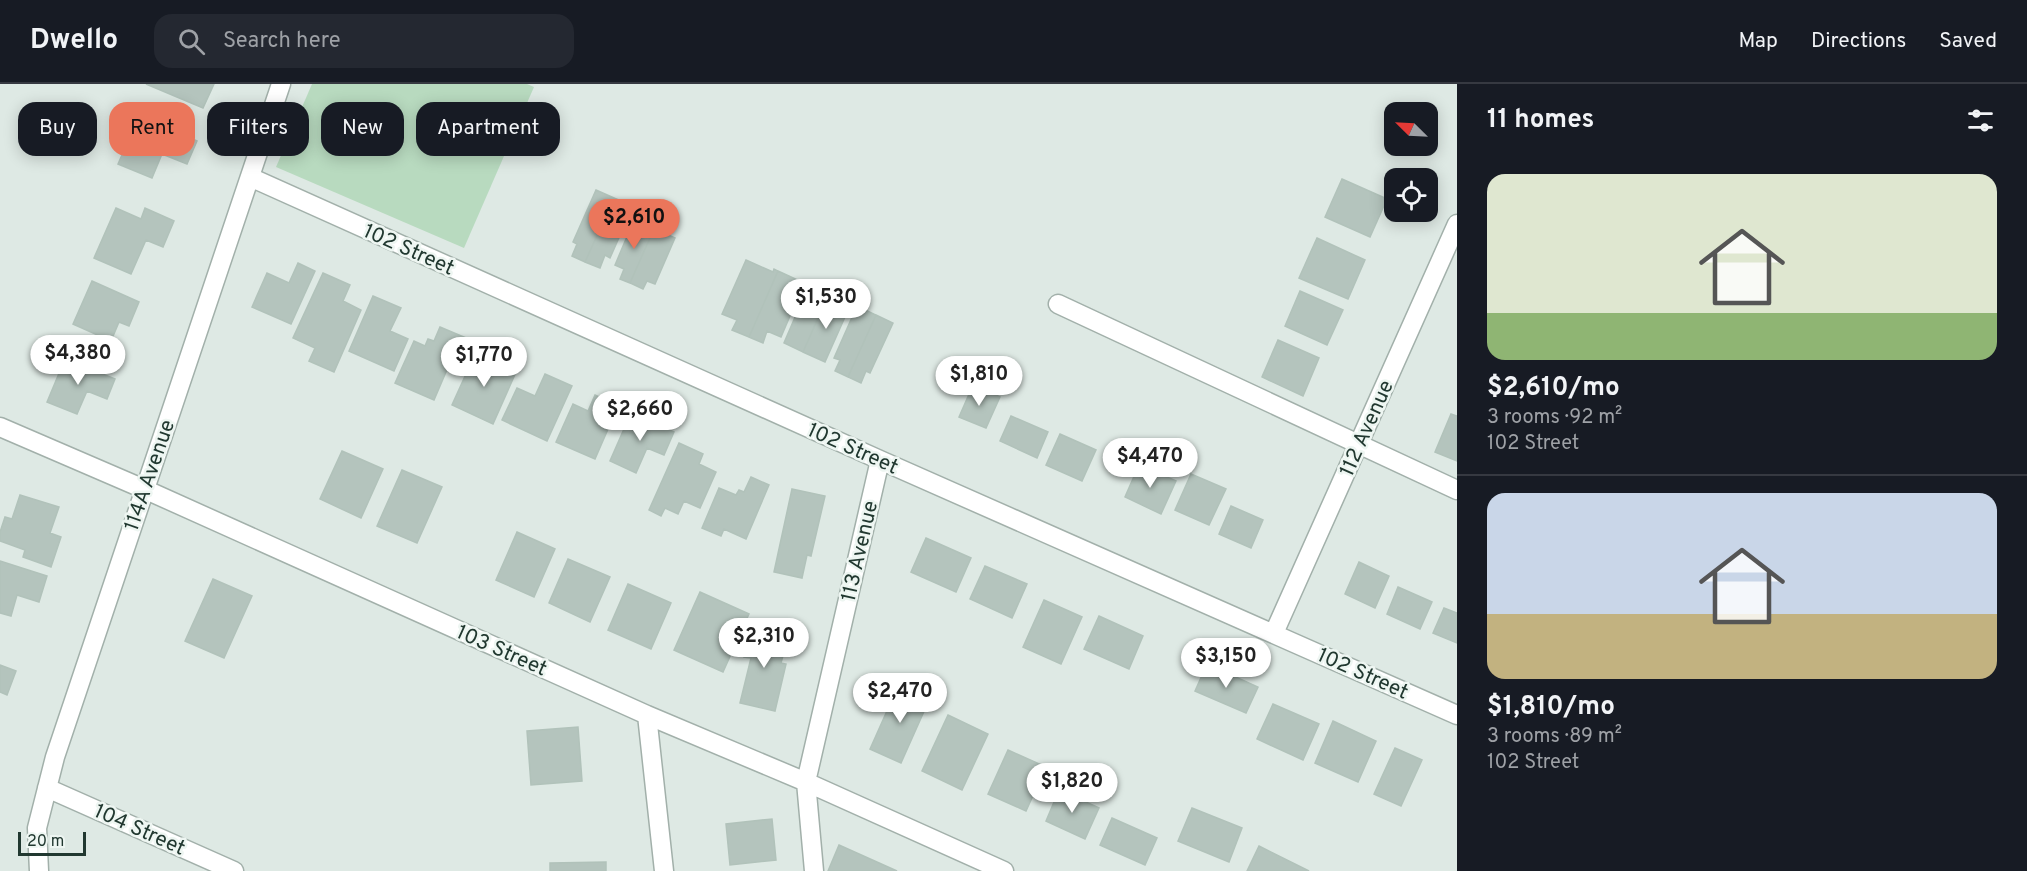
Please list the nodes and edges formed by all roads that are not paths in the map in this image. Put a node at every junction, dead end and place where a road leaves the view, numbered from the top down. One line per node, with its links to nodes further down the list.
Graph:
1 (281, 84): 2 (street, 114A Avenue)
2 (250, 177): 7 (street, 102 Street); 8 (street, 114A Avenue)
3 (1457, 224): 6 (street, 112 Avenue)
4 (1058, 304): 6 (street)
5 (0, 427): 8 (street, 103 Street)
6 (1359, 445): 9 (street); 10 (street, 112 Avenue)
7 (880, 460): 10 (street, 102 Street); 13 (street, 113 Avenue)
8 (144, 489): 12 (street, 103 Street); 14 (street, 114A Avenue)
9 (1457, 490)
10 (1274, 633): 11 (street, 102 Street)
11 (1457, 715)
12 (647, 716): 13 (street, 103 Street); 18 (street)
13 (806, 782): 15 (street, 103 Street); 19 (street, 113 Avenue)
14 (47, 788): 16 (street, 114A Avenue); 17 (street, 104 Street)
15 (975, 865): 20 (street, 103 Street)
16 (39, 871)
17 (234, 871)
18 (664, 871)
19 (814, 871)
20 (1004, 871)

